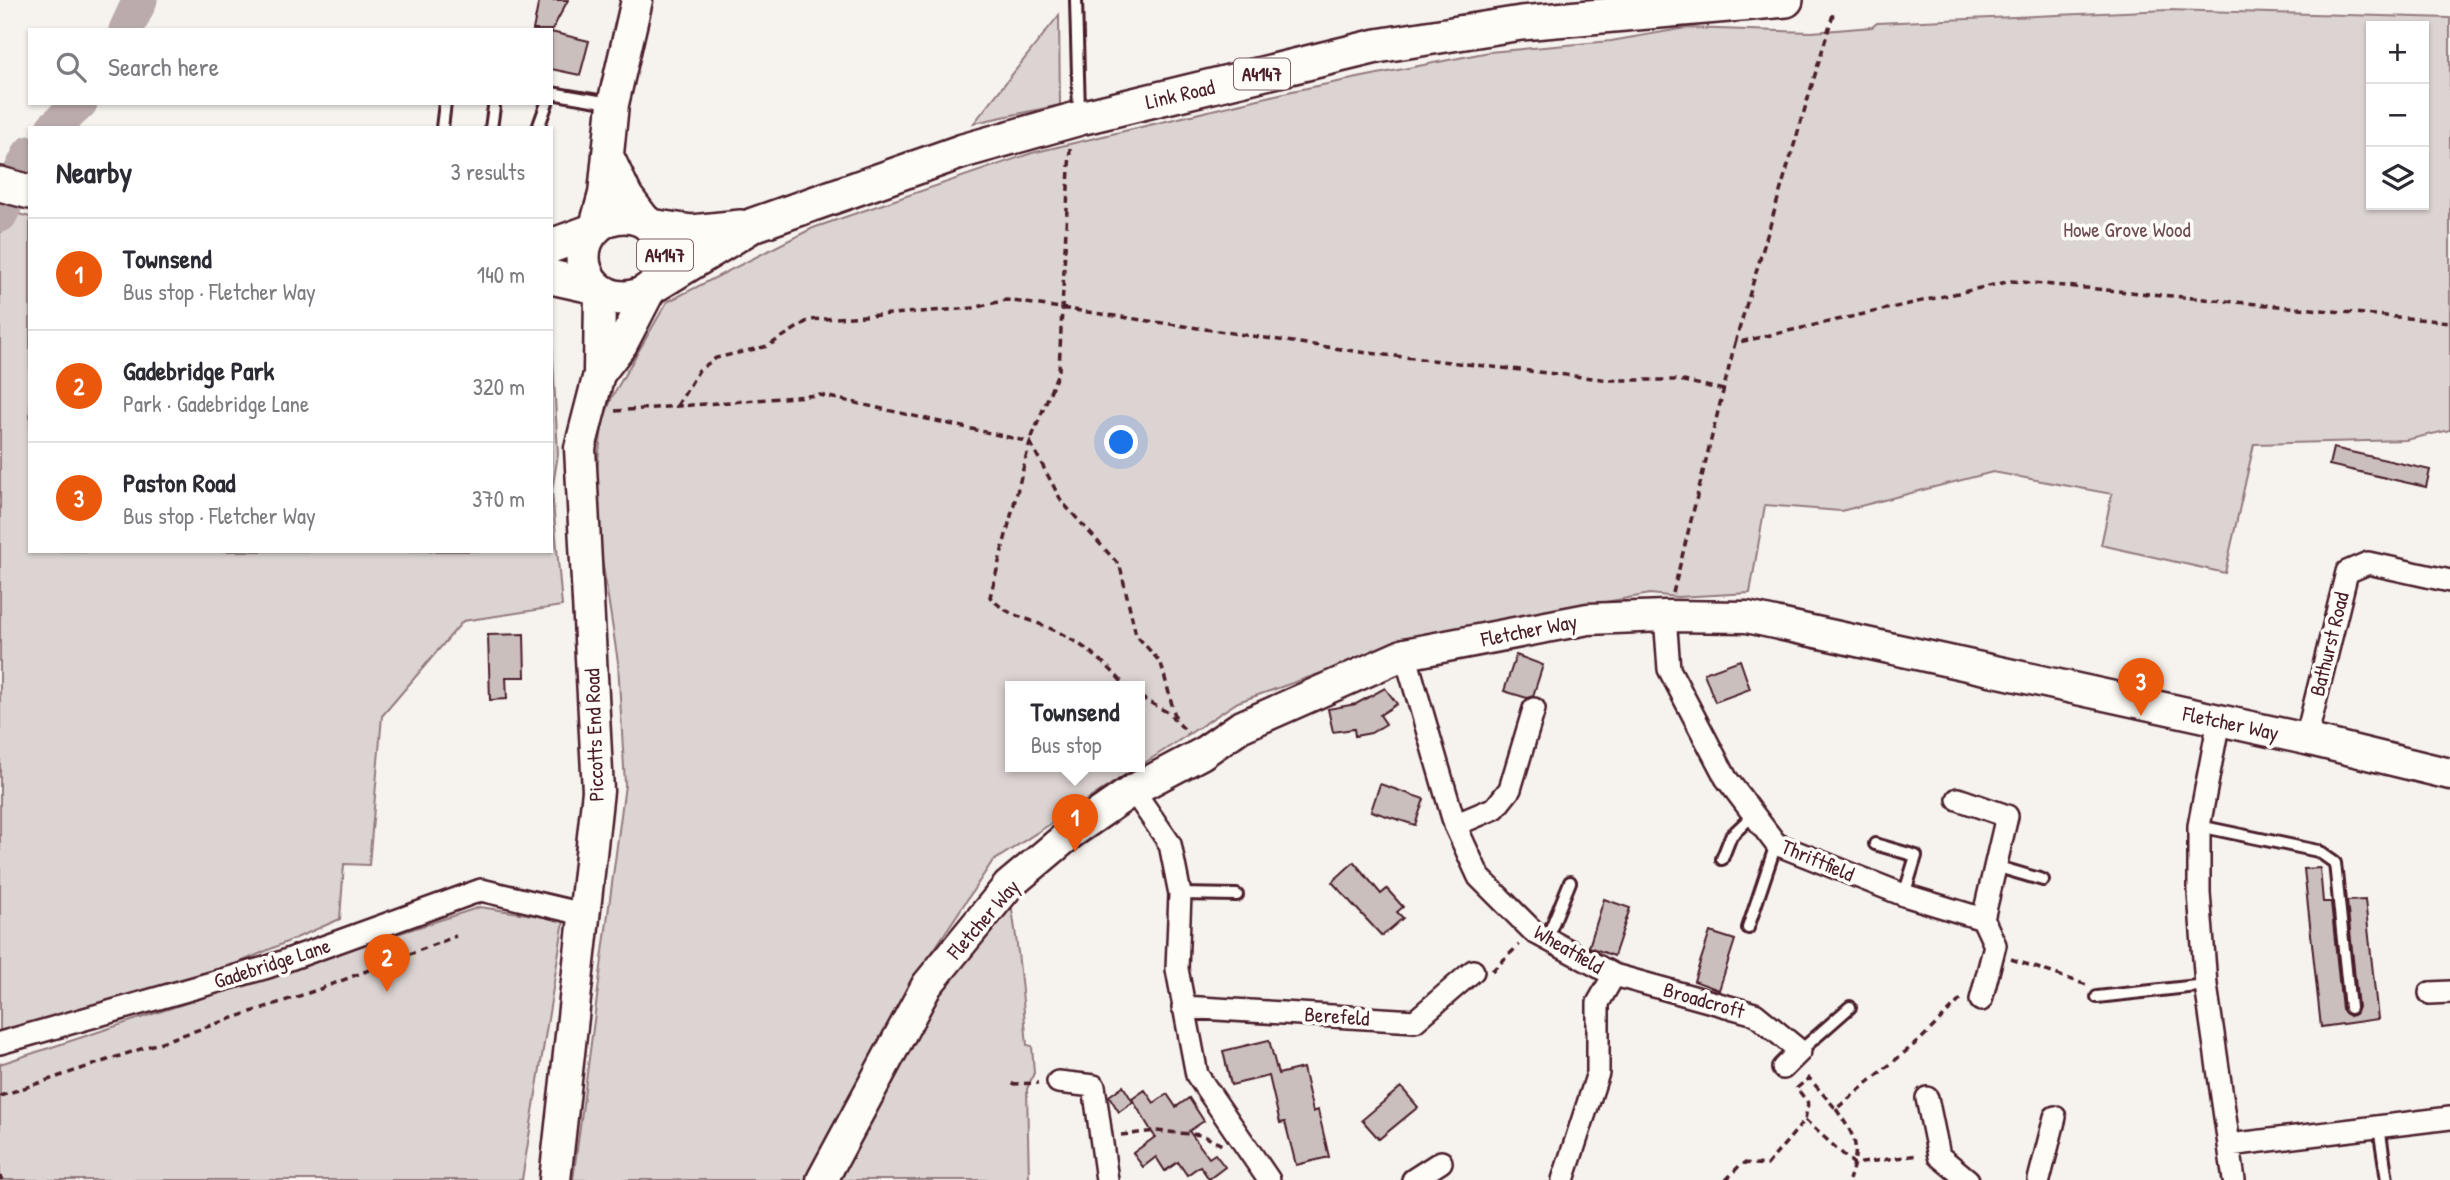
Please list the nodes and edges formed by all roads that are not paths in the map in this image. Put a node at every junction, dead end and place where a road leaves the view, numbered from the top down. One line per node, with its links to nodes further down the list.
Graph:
1 (637, 0): 5 (street)
2 (1076, 0): 9 (lane)
3 (1786, 0): 9 (main road, Link Road / A4147)
4 (553, 93): 5 (lane)
5 (613, 104): 13 (street)
6 (445, 105): 10 (lane)
7 (546, 105): 12 (lane)
8 (494, 107): 11 (lane)
9 (1074, 119): 17 (main road, Link Road / A4147)
10 (442, 126)
11 (491, 126)
12 (539, 126)
13 (608, 158): 16 (street); 18 (street)
14 (0, 184): 15 (main road)
15 (28, 191)
16 (649, 225): 17 (main road, Link Road / A4147); 18 (main road, Link Road / A4147); 21 (main road, A4147)
17 (754, 225): 21 (main road, Link Road / A4147)
18 (593, 230): 19 (main road, Link Road / A4147); 22 (main road)
19 (553, 245)
20 (553, 277): 22 (main road, Link Road / A4147)
21 (653, 286): 22 (main road, Link Road / A4147); 23 (street, Piccotts End Road)
22 (598, 288): 23 (street, Piccotts End Road)
23 (599, 374): 45 (street, Piccotts End Road)
24 (2450, 581): 29 (street, Bathurst Road)
25 (1665, 616): 26 (street, Fletcher Way); 28 (street, Fletcher Way); 33 (street, Thriftfield)
26 (1405, 654): 31 (street, Fletcher Way); 34 (street, Wheatfield)
27 (1534, 709): 34 (street)
28 (2219, 720): 29 (street, Fletcher Way); 35 (street)
29 (2306, 739): 30 (street, Fletcher Way)
30 (2450, 774)
31 (1133, 790): 42 (street); 68 (street, Fletcher Way)
32 (1958, 799): 39 (street)
33 (1752, 816): 36 (street, Thriftfield); 38 (lane)
34 (1455, 825): 48 (street, Wheatfield)
35 (2199, 827): 51 (street); 56 (lane)
36 (1776, 844): 44 (street, Thriftfield); 47 (lane)
37 (1875, 845): 44 (lane)
38 (1722, 859)
39 (1996, 866): 40 (lane); 46 (street)
40 (2043, 880)
41 (1570, 882): 48 (lane)
42 (1181, 894): 43 (lane); 54 (street)
43 (1237, 895)
44 (1904, 895): 46 (street, Thriftfield)
45 (583, 914): 57 (street, Gadebridge Lane); 67 (street, Piccotts End Road)
46 (1983, 919): 53 (street)
47 (1748, 928)
48 (1540, 935): 50 (street, Wheatfield)
49 (1473, 971): 54 (street, Berefeld)
50 (1614, 975): 58 (street, Broadcroft); 72 (street, Wheatfield)
51 (2206, 985): 52 (lane); 65 (street)
52 (2097, 997)
53 (1981, 1000)
54 (1183, 1007): 70 (street)
55 (1850, 1007): 58 (lane)
56 (2350, 1008)
57 (0, 1043)
58 (1800, 1051): 59 (street)
59 (1783, 1068)
60 (1058, 1082): 69 (street)
61 (1927, 1098): 73 (street)
62 (2055, 1117): 74 (street)
63 (2450, 1118): 64 (street)
64 (2379, 1127): 65 (street); 76 (lane)
65 (2229, 1145): 75 (street)
66 (1441, 1162): 71 (street)
67 (555, 1180)
68 (821, 1180)
69 (1107, 1180)
70 (1269, 1180)
71 (1413, 1180)
72 (1563, 1180)
73 (1968, 1180)
74 (2039, 1180)
75 (2234, 1180)
76 (2387, 1180)

